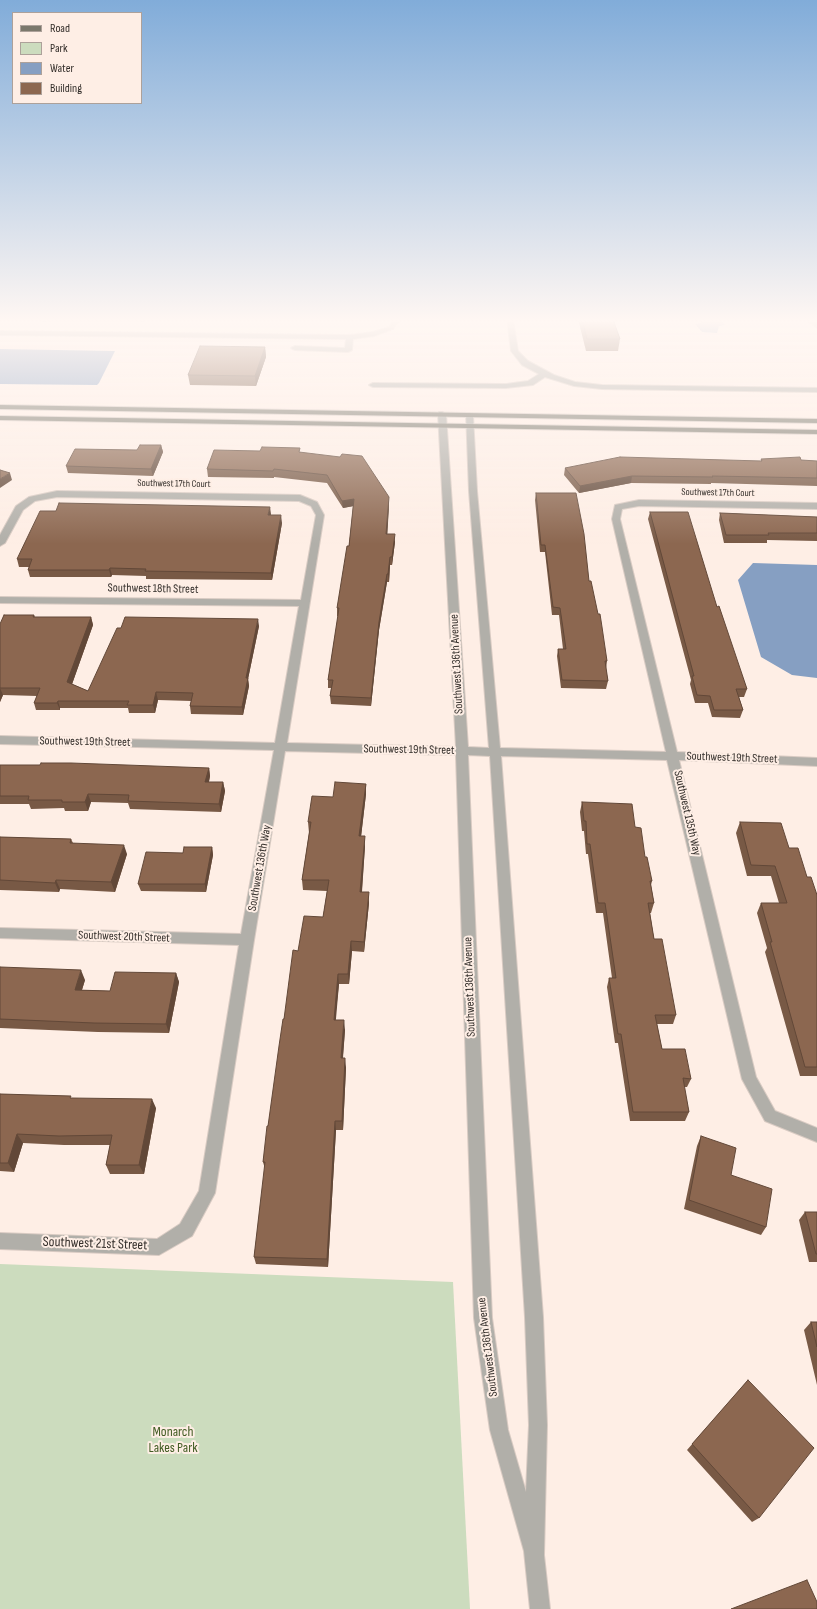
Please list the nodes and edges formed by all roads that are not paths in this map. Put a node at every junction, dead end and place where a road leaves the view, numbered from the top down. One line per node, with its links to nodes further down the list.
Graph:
1 (0, 408): 3 (main road)
2 (0, 418): 3 (main road)
3 (442, 420): 4 (main road); 4 (main road); 15 (street, Southwest 136th Avenue)
4 (469, 421): 5 (main road); 6 (main road); 16 (street, Southwest 136th Avenue)
5 (817, 421)
6 (817, 432)
7 (314, 504): 10 (street, Southwest 17th Court); 12 (street, Southwest 136th Way)
8 (817, 506): 9 (street, Southwest 17th Court)
9 (618, 507): 17 (street, Southwest 135th Way)
10 (0, 543)
11 (0, 600): 12 (street, Southwest 18th Street)
12 (305, 603): 14 (street, Southwest 136th Way)
13 (0, 740): 14 (street, Southwest 19th Street)
14 (281, 746): 15 (street, Southwest 19th Street); 20 (street, Southwest 136th Way)
15 (461, 751): 16 (street, Southwest 19th Street); 24 (street, Southwest 136th Avenue)
16 (495, 751): 17 (street, Southwest 19th Street); 24 (street, Southwest 136th Avenue)
17 (673, 756): 18 (street, Southwest 19th Street); 21 (street, Southwest 135th Way)
18 (817, 762)
19 (0, 933): 20 (street, Southwest 20th Street)
20 (247, 940): 22 (street, Southwest 136th Way)
21 (817, 1135)
22 (186, 1230): 23 (street, Southwest 21st Street)
23 (0, 1241)
24 (534, 1555): 25 (street, Southwest 136th Avenue)
25 (540, 1609)

